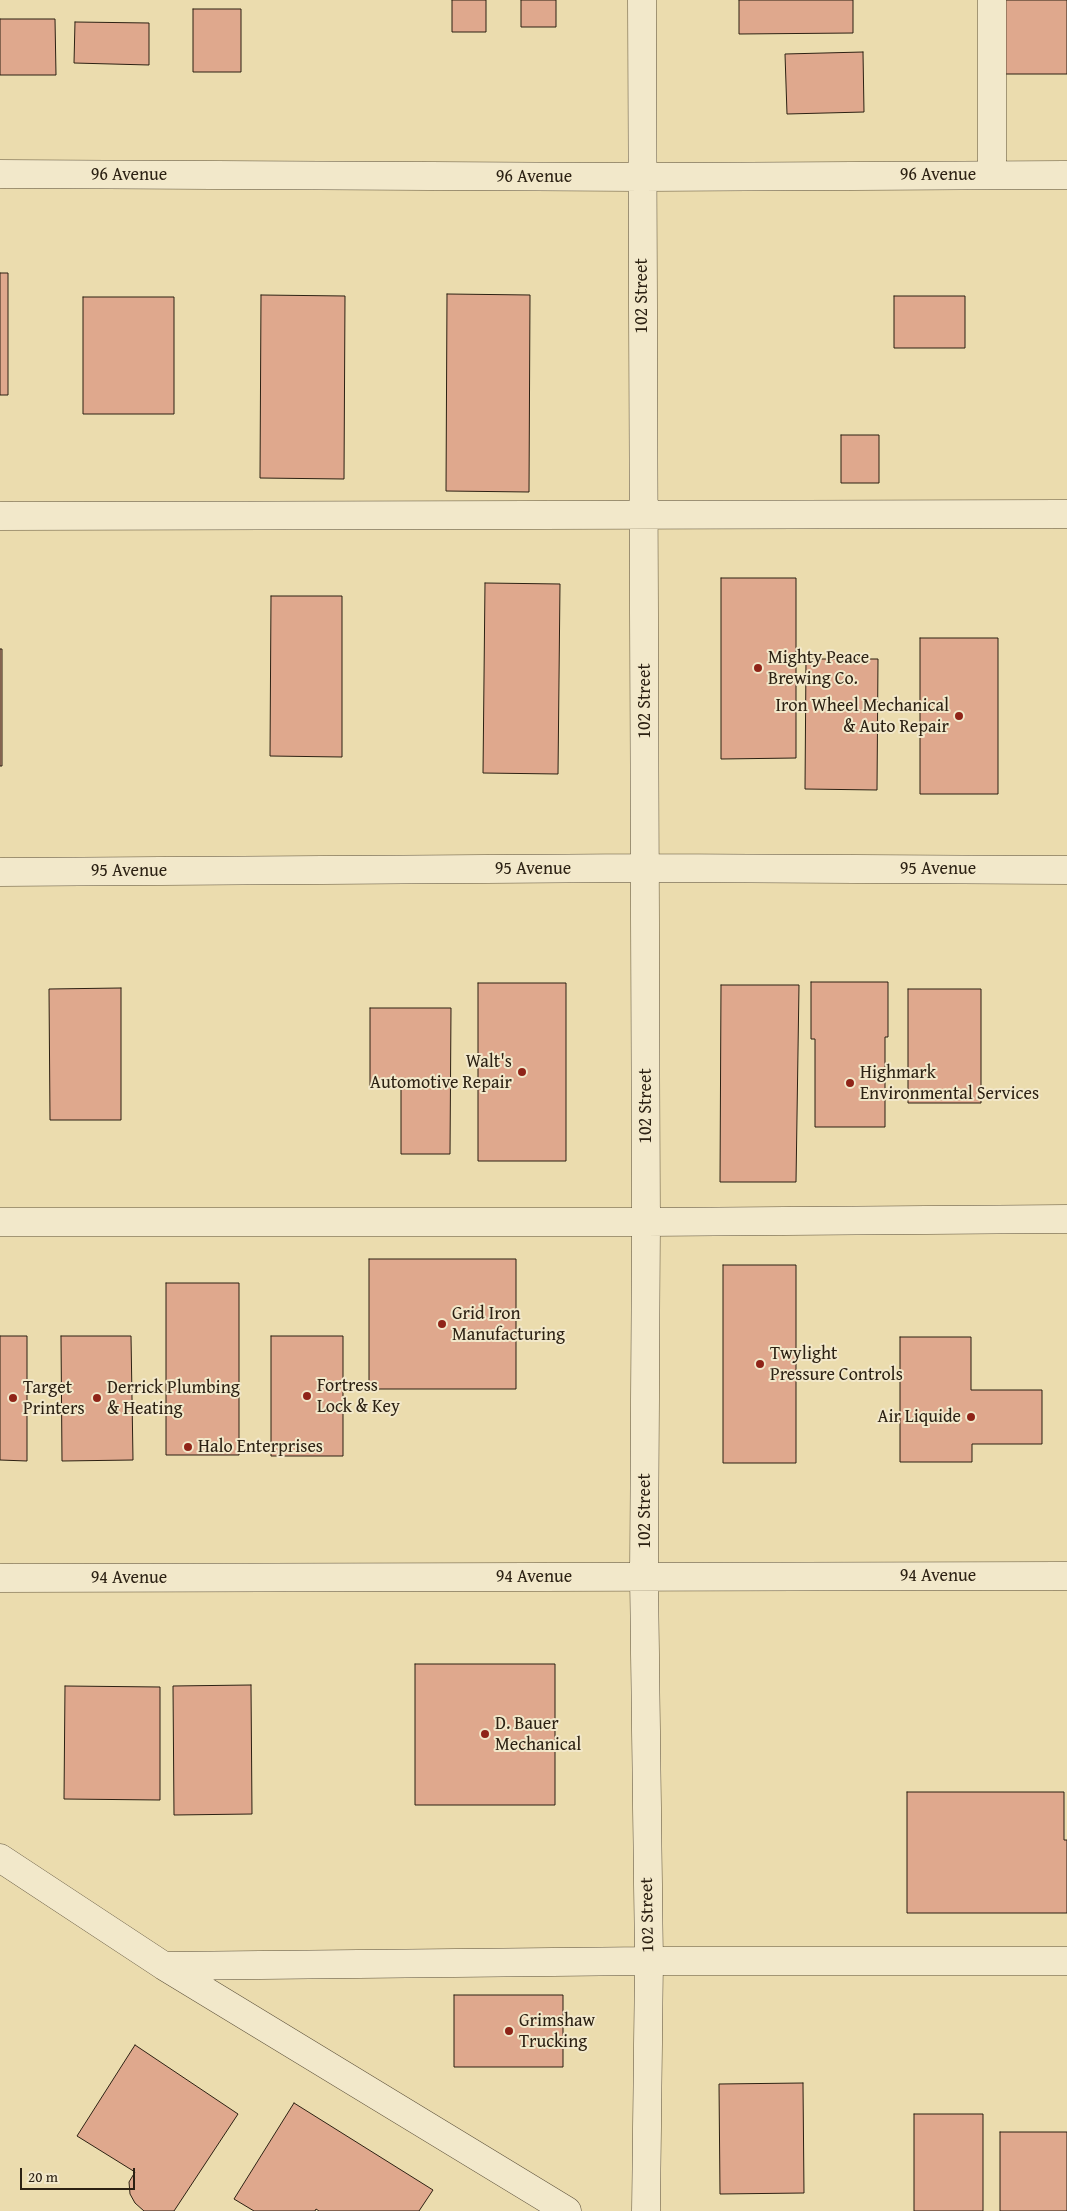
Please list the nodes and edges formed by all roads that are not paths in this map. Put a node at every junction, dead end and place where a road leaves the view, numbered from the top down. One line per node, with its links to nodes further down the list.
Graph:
1 (642, 0): 6 (street, 102 Street)
2 (992, 0): 4 (street)
3 (0, 174): 6 (street, 96 Avenue)
4 (992, 175): 5 (street, 96 Avenue); 6 (street, 96 Avenue)
5 (1067, 175)
6 (642, 177): 9 (street, 102 Street)
7 (1067, 514): 9 (street)
8 (0, 516): 9 (street)
9 (644, 516): 10 (street, 102 Street)
10 (646, 868): 11 (street, 95 Avenue); 12 (street, 95 Avenue); 15 (street, 102 Street)
11 (1067, 870)
12 (0, 872)
13 (1067, 1219): 15 (street)
14 (0, 1222): 15 (street)
15 (646, 1222): 17 (street, 102 Street)
16 (1067, 1576): 17 (street, 94 Avenue)
17 (644, 1577): 18 (street, 94 Avenue); 20 (street, 102 Street)
18 (0, 1578)
19 (0, 1858): 22 (street)
20 (649, 1961): 21 (street); 22 (street); 24 (street, 102 Street)
21 (1067, 1962)
22 (164, 1966): 23 (street)
23 (567, 2211)
24 (646, 2211)

